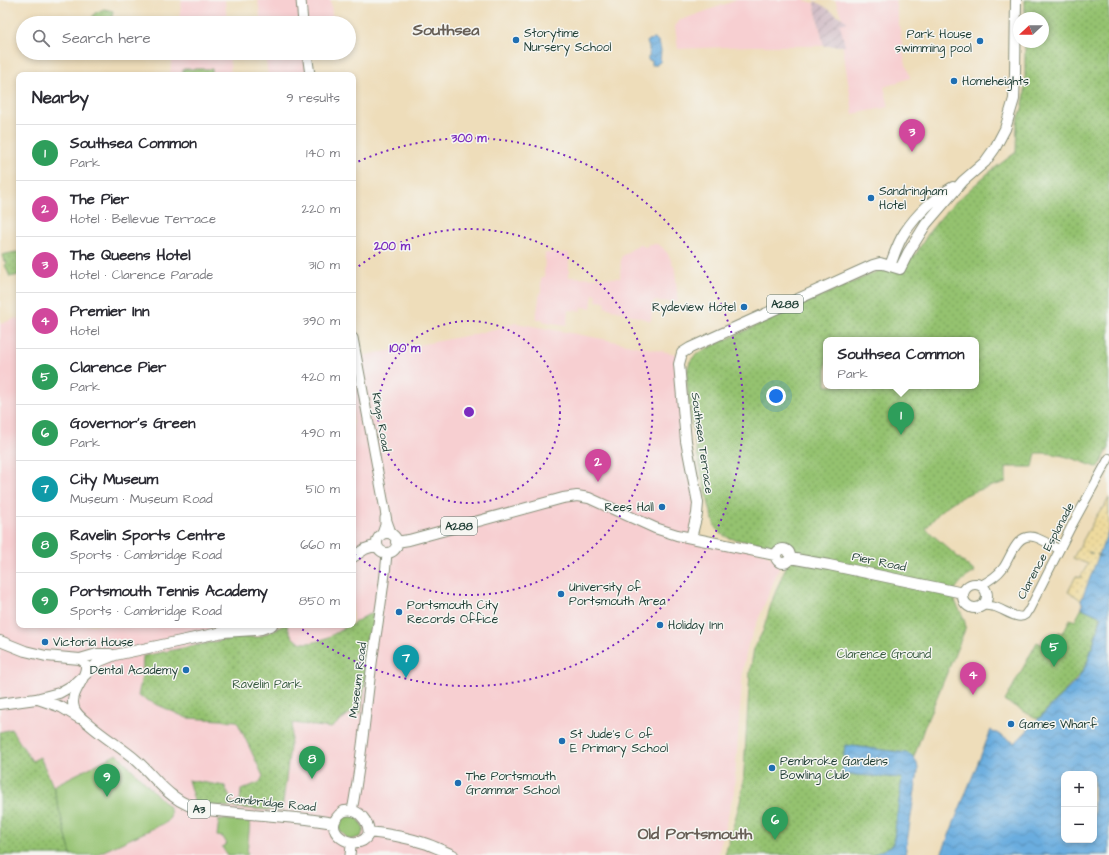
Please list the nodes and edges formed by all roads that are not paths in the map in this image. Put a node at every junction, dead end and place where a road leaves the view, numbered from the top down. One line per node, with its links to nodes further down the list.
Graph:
1 (301, 0): 3 (main road)
2 (1016, 0): 9 (main road, Southsea Terrace / A288)
3 (302, 16)
4 (308, 60): 5 (main road)
5 (310, 72)
6 (356, 354): 8 (main road, Kings Road)
7 (1109, 458): 11 (street, Clarence Esplanade)
8 (390, 537): 9 (main road, A288); 10 (main road); 12 (main road)
9 (691, 538): 15 (main road, Pier Road / A288)
10 (377, 545): 12 (main road); 13 (main road)
11 (1060, 549): 14 (street); 16 (street, Clarence Esplanade)
12 (387, 553): 25 (main road, Museum Road)
13 (356, 555)
14 (981, 585): 15 (main road); 16 (main road)
15 (963, 593): 16 (main road)
16 (982, 605)
17 (264, 628): 19 (main road)
18 (0, 641): 20 (main road)
19 (122, 653): 20 (main road); 21 (main road)
20 (80, 659): 21 (main road, A3)
21 (82, 677): 22 (main road, A3); 24 (main road, Cambridge Road / A3)
22 (36, 699): 23 (main road, A3); 24 (main road, Cambridge Road / A3)
23 (0, 704)
24 (92, 727): 26 (main road, Cambridge Road / A3)
25 (352, 810): 26 (main road); 27 (main road)
26 (334, 823): 28 (main road)
27 (369, 832): 28 (main road); 29 (main road)
28 (351, 850)
29 (452, 855)

